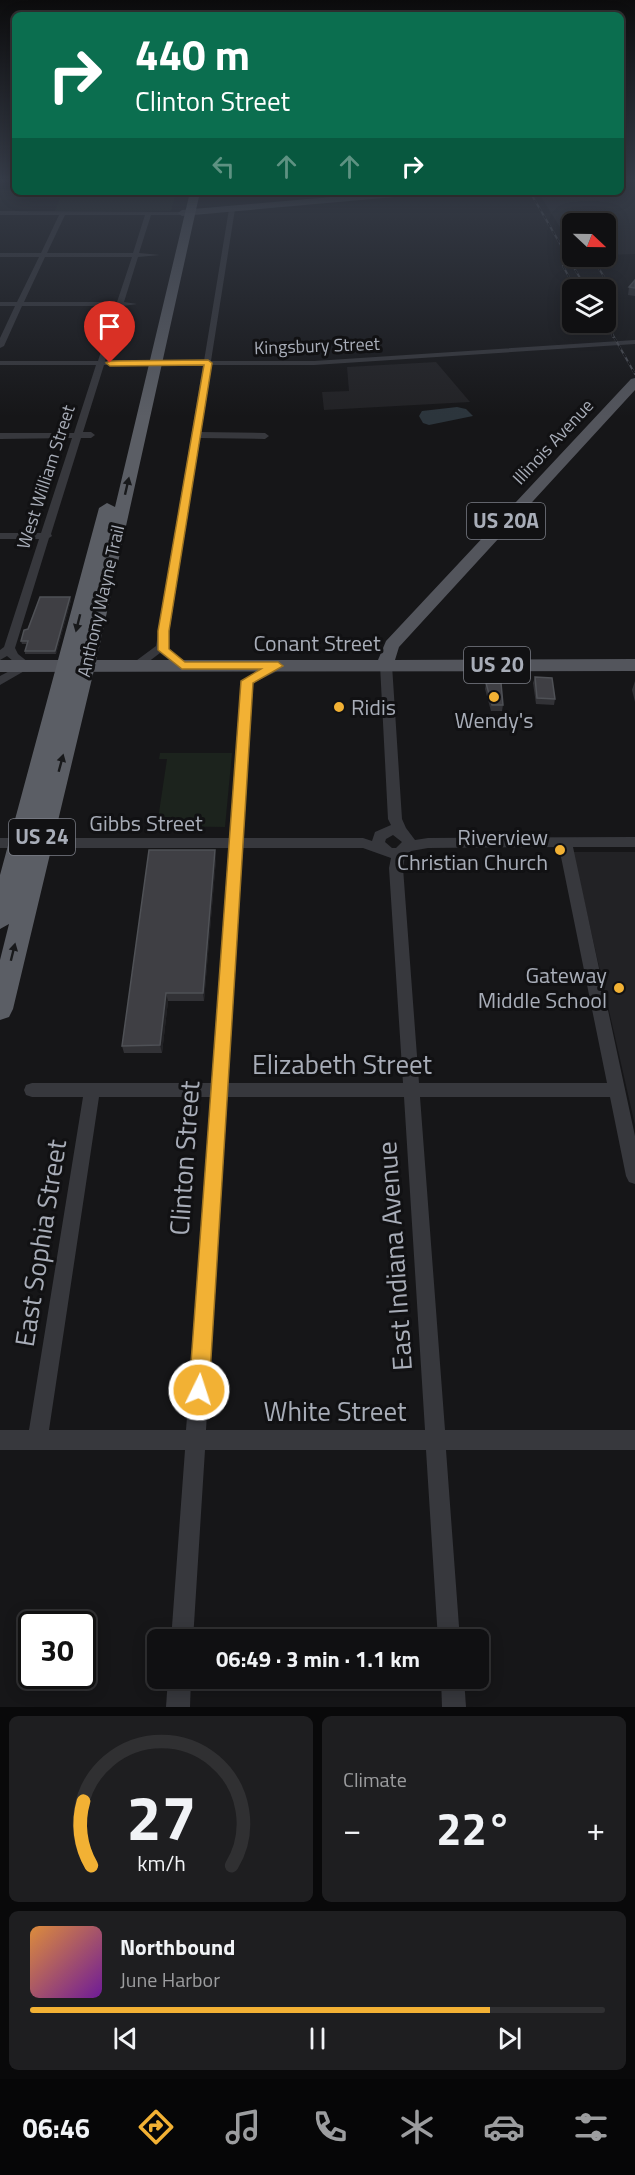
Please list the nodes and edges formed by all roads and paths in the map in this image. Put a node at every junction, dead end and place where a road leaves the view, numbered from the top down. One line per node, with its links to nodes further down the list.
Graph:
1 (42, 258): 6 (street)
2 (134, 258): 7 (street, West William Street)
3 (175, 258): 13 (highway, Anthony Wayne Trail / US 24)
4 (224, 258): 14 (street)
5 (0, 304): 6 (street)
6 (20, 304): 7 (street); 10 (street)
7 (120, 304): 8 (street); 12 (street, West William Street)
8 (133, 304)
9 (635, 342): 14 (street, Kingsbury Street)
10 (0, 346)
11 (0, 363): 12 (street, Kingsbury Street)
12 (101, 363): 13 (street, Kingsbury Street); 16 (street, West William Street)
13 (150, 363): 14 (street, Kingsbury Street); 29 (highway, Anthony Wayne Trail / US 24)
14 (208, 363): 18 (street)
15 (635, 382): 25 (main road, Illinois Avenue / US 20A)
16 (78, 435): 17 (street); 19 (street); 22 (street, West William Street)
17 (91, 435)
18 (196, 435): 20 (street); 23 (street)
19 (0, 436)
20 (265, 436)
21 (0, 536): 22 (street)
22 (47, 536): 24 (street, West William Street)
23 (161, 647): 30 (street); 31 (street)
24 (4, 652): 28 (street, West William Street)
25 (386, 665): 26 (main road, Conant Street / US 20); 33 (main road, Conant Street / US 20); 36 (street, East Indiana Avenue)
26 (635, 665)
27 (0, 666): 28 (main road, Conant Street / US 20)
28 (27, 666): 29 (main road, Conant Street / US 20); 34 (street)
29 (76, 666): 30 (main road, Conant Street / US 20); 39 (highway, Anthony Wayne Trail / US 24)
30 (135, 666): 31 (main road, Conant Street / US 20)
31 (182, 666): 32 (main road, Conant Street / US 20)
32 (220, 666): 33 (main road, Conant Street / US 20); 35 (street)
33 (278, 666): 35 (street)
34 (0, 681)
35 (247, 681): 40 (street, Clinton Street)
36 (394, 842): 37 (street, Gibbs Street); 40 (street, Gibbs Street); 45 (street, East Indiana Avenue)
37 (564, 842): 38 (street, Gibbs Street); 46 (street)
38 (635, 842)
39 (20, 843): 40 (street, Gibbs Street); 41 (highway, Anthony Wayne Trail / US 24); 42 (highway, Anthony Wayne Trail / US 24, one-way to 39)
40 (237, 844): 44 (street, Clinton Street)
41 (0, 919)
42 (0, 1009)
43 (32, 1090): 47 (street, Elizabeth Street)
44 (218, 1090): 45 (street, Elizabeth Street); 47 (street, Elizabeth Street); 52 (street, Clinton Street)
45 (412, 1090): 46 (street, Elizabeth Street); 50 (street, East Indiana Avenue)
46 (617, 1090): 48 (street)
47 (92, 1091): 49 (street, East Sophia Street)
48 (635, 1176)
49 (38, 1439): 51 (street, White Street); 52 (street, White Street)
50 (436, 1439): 52 (street, White Street); 53 (street, White Street); 55 (street, East Indiana Avenue)
51 (0, 1440)
52 (195, 1440): 54 (street, Clinton Street)
53 (635, 1440)
54 (183, 1629)
55 (448, 1629)
56 (179, 1689): 58 (street)
57 (453, 1689): 59 (street)
58 (178, 1707)
59 (454, 1707)

